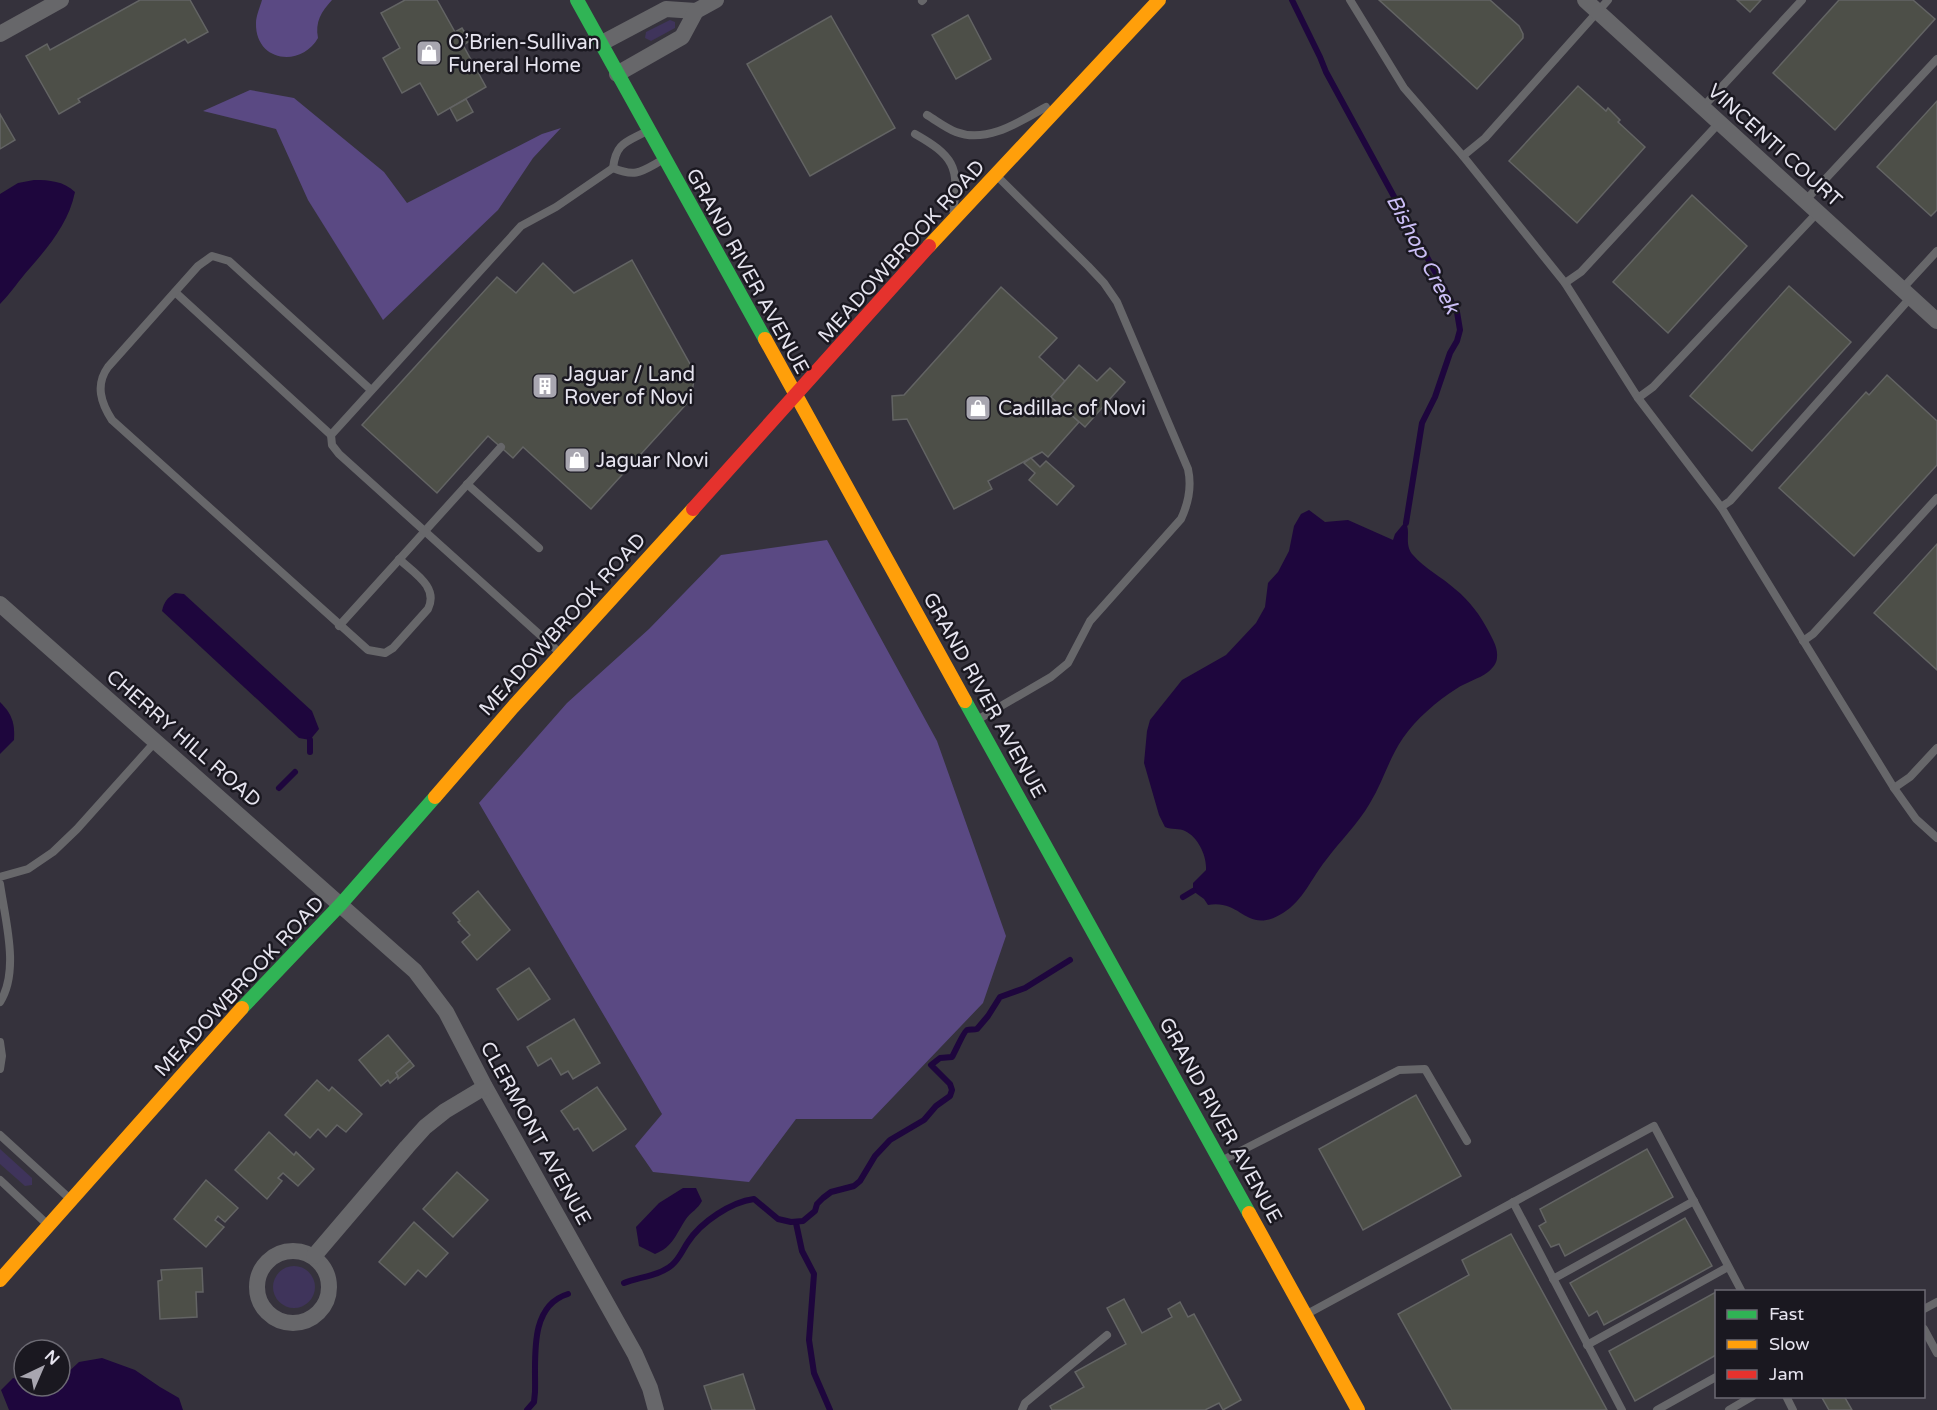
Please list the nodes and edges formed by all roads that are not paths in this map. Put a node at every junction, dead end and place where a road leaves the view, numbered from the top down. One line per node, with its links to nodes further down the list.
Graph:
1 (61, 0): 10 (street)
2 (577, 0): 11 (street, GRAND RIVER AVENUE)
3 (716, 0): 9 (street)
4 (1159, 0): 14 (street, MEADOWBROOK ROAD)
5 (1350, 0): 20 (lane)
6 (1584, 0): 8 (street, VINCENTI COURT)
7 (1802, 0): 15 (lane)
8 (1603, 6): 15 (street, VINCENTI COURT); 20 (lane)
9 (696, 11): 11 (street); 13 (street)
10 (0, 34)
11 (600, 44): 13 (street, GRAND RIVER AVENUE)
12 (1937, 59): 24 (lane)
13 (616, 74): 18 (street, GRAND RIVER AVENUE)
14 (1073, 92): 16 (lane); 23 (street, MEADOWBROOK ROAD)
15 (1703, 107): 17 (street, VINCENTI COURT)
16 (927, 115)
17 (1719, 123): 24 (street, VINCENTI COURT); 28 (lane)
18 (648, 131): 21 (street, GRAND RIVER AVENUE); 22 (lane)
19 (915, 134): 26 (lane)
20 (1463, 156): 28 (lane)
21 (664, 159): 22 (lane); 33 (street, GRAND RIVER AVENUE)
22 (613, 168): 32 (lane)
23 (996, 174): 26 (street, MEADOWBROOK ROAD); 47 (lane)
24 (1805, 201): 25 (street, VINCENTI COURT)
25 (1818, 212): 30 (street, VINCENTI COURT); 34 (lane)
26 (951, 222): 33 (street, MEADOWBROOK ROAD)
27 (1937, 251): 30 (lane)
28 (1566, 283): 34 (lane)
29 (175, 292): 32 (lane); 35 (lane); 44 (lane)
30 (1907, 293): 31 (street, VINCENTI COURT); 39 (lane)
31 (1937, 321)
32 (371, 390): 35 (lane)
33 (796, 396): 46 (street, MEADOWBROOK ROAD); 47 (street, GRAND RIVER AVENUE)
34 (1638, 398): 39 (lane)
35 (331, 435): 40 (lane)
36 (501, 447): 37 (lane)
37 (467, 484): 40 (lane); 41 (lane)
38 (1937, 498): 45 (lane)
39 (1721, 507): 45 (lane)
40 (425, 531): 42 (lane); 46 (lane)
41 (538, 548)
42 (399, 559): 44 (lane); 44 (lane)
43 (0, 604): 48 (street, CHERRY HILL ROAD)
44 (339, 626)
45 (1803, 641): 50 (lane)
46 (560, 654): 54 (street, MEADOWBROOK ROAD)
47 (977, 720): 61 (street, GRAND RIVER AVENUE)
48 (155, 742): 52 (lane); 54 (street, CHERRY HILL ROAD)
49 (1937, 748): 50 (lane)
50 (1894, 788): 51 (lane)
51 (1937, 838)
52 (0, 877)
53 (0, 884): 55 (lane)
54 (341, 904): 58 (street, CLERMONT AVENUE); 63 (street, MEADOWBROOK ROAD)
55 (0, 1002)
56 (0, 1042): 57 (lane)
57 (0, 1070)
58 (485, 1087): 67 (street); 79 (street, CLERMONT AVENUE)
59 (0, 1135): 63 (lane)
60 (1467, 1141): 61 (lane)
61 (1221, 1161): 72 (street, GRAND RIVER AVENUE)
62 (0, 1180): 66 (lane)
63 (72, 1200): 66 (street, MEADOWBROOK ROAD)
64 (1694, 1201): 65 (lane); 68 (lane); 69 (lane)
65 (1513, 1202): 69 (lane); 72 (lane)
66 (48, 1226): 70 (street, MEADOWBROOK ROAD)
67 (314, 1256): 67 (street)
68 (1728, 1267): 71 (lane); 75 (lane)
69 (1553, 1279): 75 (lane)
70 (0, 1280)
71 (1741, 1290)
72 (1306, 1314): 81 (street, GRAND RIVER AVENUE)
73 (1925, 1332): 76 (lane)
74 (1107, 1335): 80 (lane)
75 (1587, 1345): 82 (lane)
76 (1937, 1353)
77 (1715, 1378): 83 (lane)
78 (1750, 1398): 84 (lane)
79 (656, 1410)
80 (1022, 1410)
81 (1358, 1410)
82 (1622, 1410)
83 (1657, 1410)
84 (1729, 1410)

